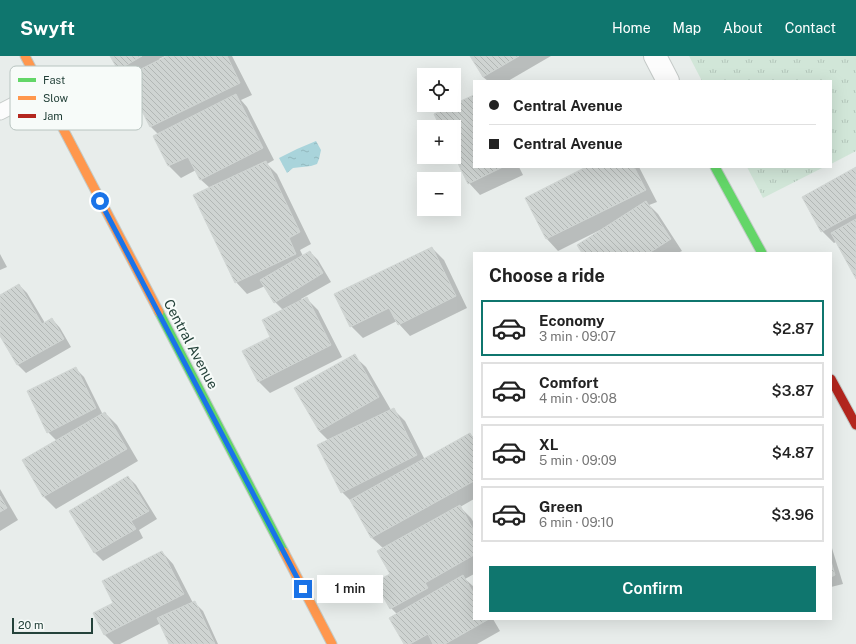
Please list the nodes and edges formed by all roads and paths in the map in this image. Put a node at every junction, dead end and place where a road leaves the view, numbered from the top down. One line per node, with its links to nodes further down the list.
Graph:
1 (25, 56): 3 (street, Central Avenue)
2 (655, 56): 4 (street)
3 (30, 66)
4 (667, 80)
5 (10, 107): 6 (lane)
6 (0, 112)
7 (64, 130): 12 (street, Central Avenue)
8 (716, 168): 9 (street)
9 (761, 252)
10 (832, 381): 11 (street)
11 (856, 425)
12 (332, 644)

